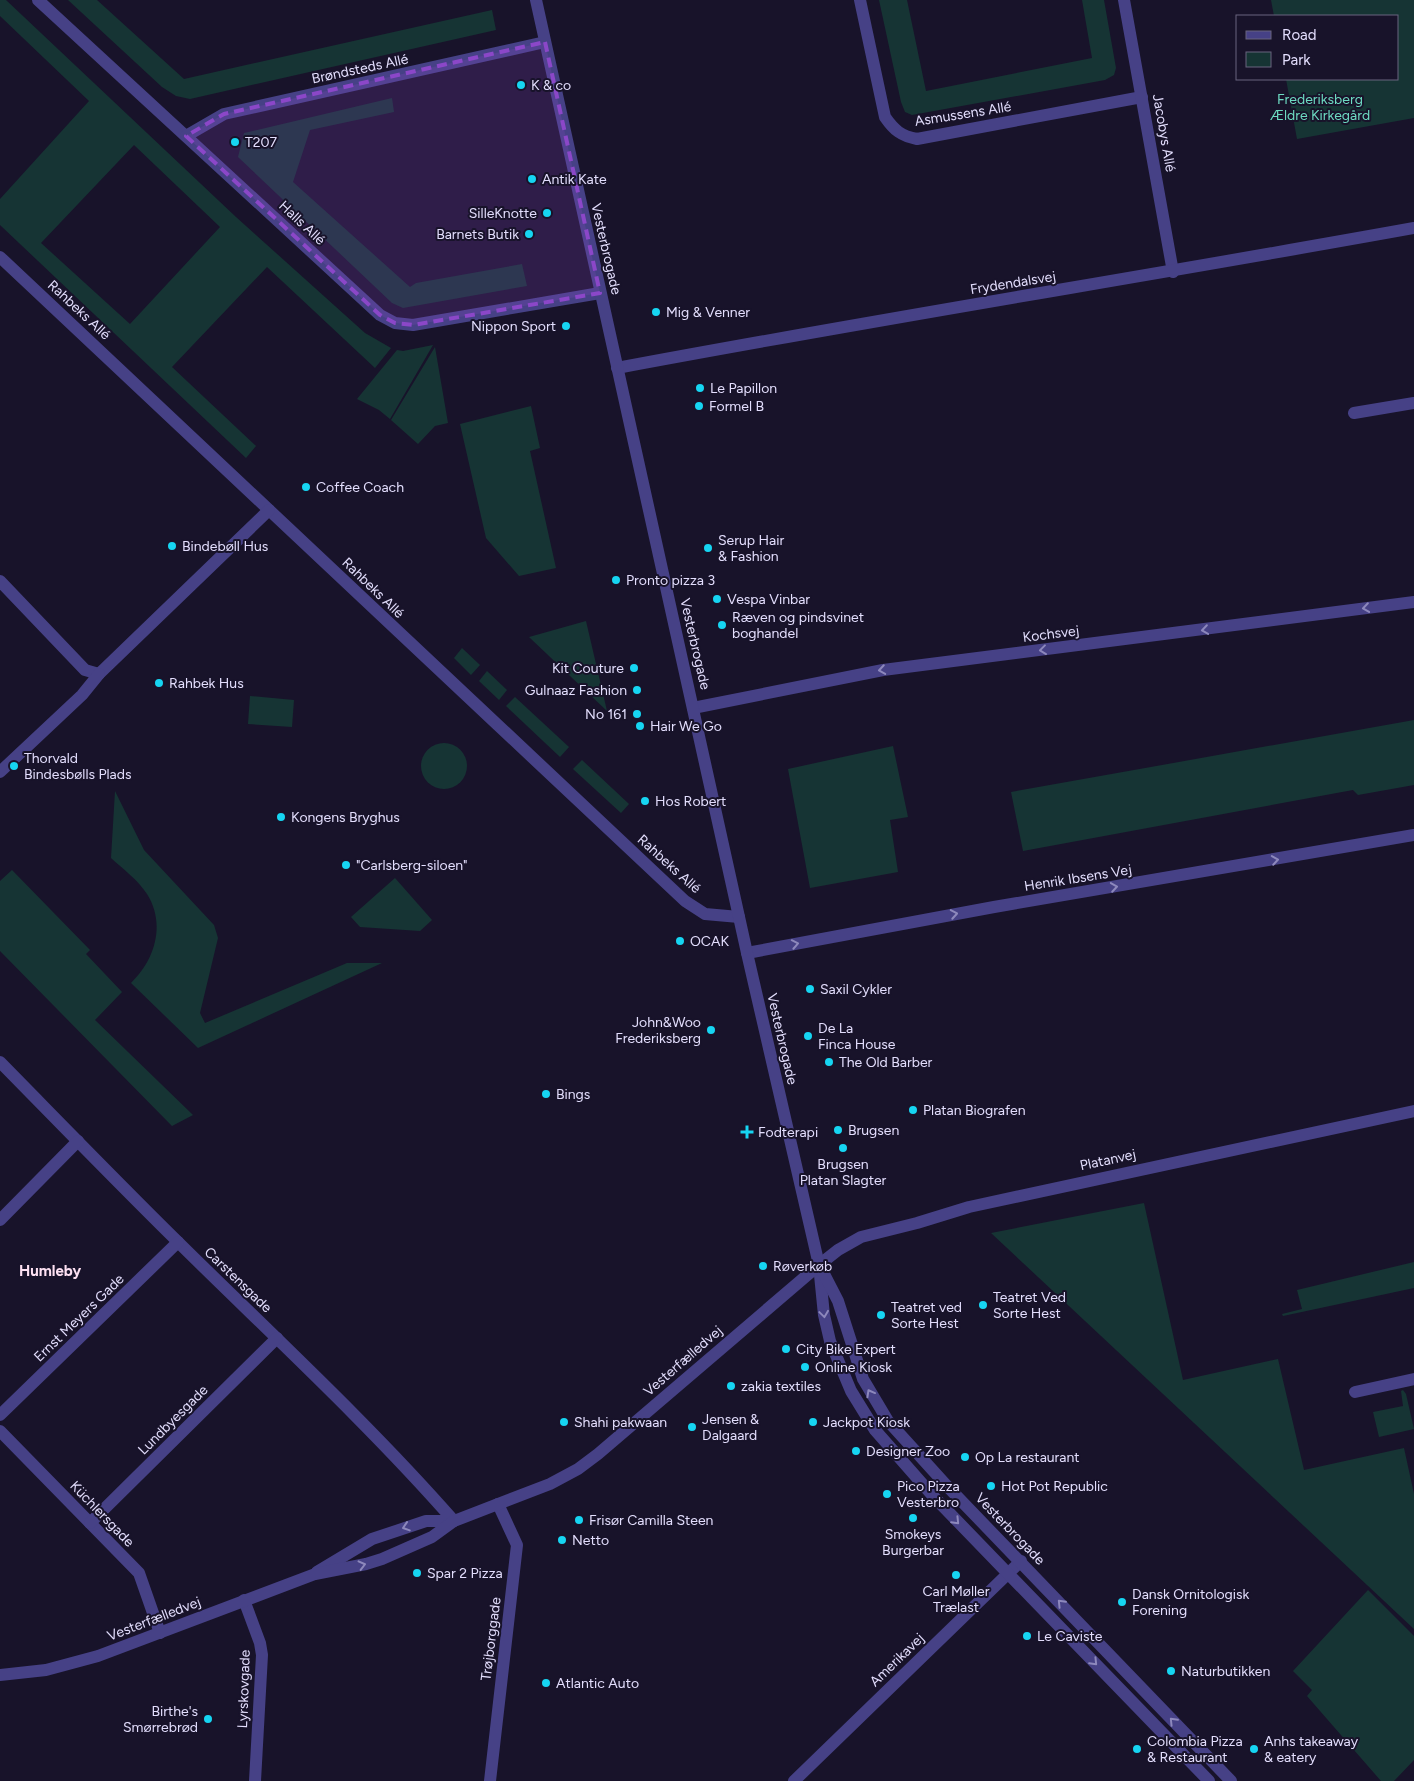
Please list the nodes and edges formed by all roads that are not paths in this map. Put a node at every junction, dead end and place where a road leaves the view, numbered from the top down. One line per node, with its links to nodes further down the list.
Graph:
1 (38, 0): 7 (street, Halls Allé)
2 (536, 0): 5 (street, Vesterbrogade)
3 (860, 0): 6 (street, Asmussens Allé)
4 (1124, 0): 6 (street, Jacobys Allé)
5 (545, 42): 7 (street, Brøndsteds Allé); 11 (street, Vesterbrogade)
6 (1142, 97): 10 (street, Jacobys Allé)
7 (186, 136): 11 (street, Halls Allé)
8 (1414, 228): 10 (street, Frydendalsvej)
9 (0, 256): 15 (street, Rahbeks Allé)
10 (1172, 272): 12 (street, Frydendalsvej)
11 (600, 293): 12 (street, Vesterbrogade)
12 (617, 368): 19 (street, Vesterbrogade)
13 (1414, 403): 14 (street)
14 (1354, 413)
15 (269, 510): 18 (street); 22 (street, Rahbeks Allé)
16 (0, 581): 18 (street)
17 (1414, 602): 19 (street, Kochsvej, one-way to 19)
18 (99, 674): 20 (street)
19 (693, 708): 22 (street, Vesterbrogade)
20 (0, 772)
21 (1414, 835): 23 (street, Henrik Ibsens Vej, one-way to 21)
22 (739, 917): 23 (street, Vesterbrogade)
23 (747, 953): 29 (street, Vesterbrogade)
24 (0, 1062): 26 (street, Carstensgade)
25 (1414, 1111): 29 (street, Platanvej)
26 (78, 1141): 27 (street); 28 (street, Carstensgade)
27 (0, 1220)
28 (178, 1242): 30 (street, Carstensgade); 33 (street, Ernst Meyers Gade)
29 (819, 1265): 35 (street, Vesterfælledvej); 38 (street, Vesterbrogade, one-way to 29); 40 (street, Vesterbrogade, one-way to 40)
30 (277, 1338): 36 (street, Carstensgade); 37 (street, Lundbyesgade)
31 (1414, 1379): 32 (street)
32 (1355, 1392)
33 (0, 1414)
34 (0, 1430): 37 (street, Küchlersgade)
35 (498, 1504): 36 (street, Vesterfælledvej); 46 (street, Trøjborggade)
36 (454, 1521): 39 (street, Vesterfælledvej, one-way to 36); 39 (street, Vesterfælledvej, one-way to 39)
37 (90, 1523): 42 (street, Küchlersgade)
38 (1020, 1561): 40 (street, Amerikavej); 48 (street, Vesterbrogade, one-way to 38)
39 (314, 1574): 41 (street, Vesterfælledvej)
40 (1007, 1574): 44 (street, Amerikavej); 47 (street, Vesterbrogade, one-way to 47)
41 (244, 1600): 42 (street, Vesterfælledvej); 45 (street, Lyrskovgade)
42 (160, 1633): 43 (street, Vesterfælledvej)
43 (0, 1675)
44 (795, 1780)
45 (255, 1781)
46 (490, 1781)
47 (1209, 1781)
48 (1232, 1781)

